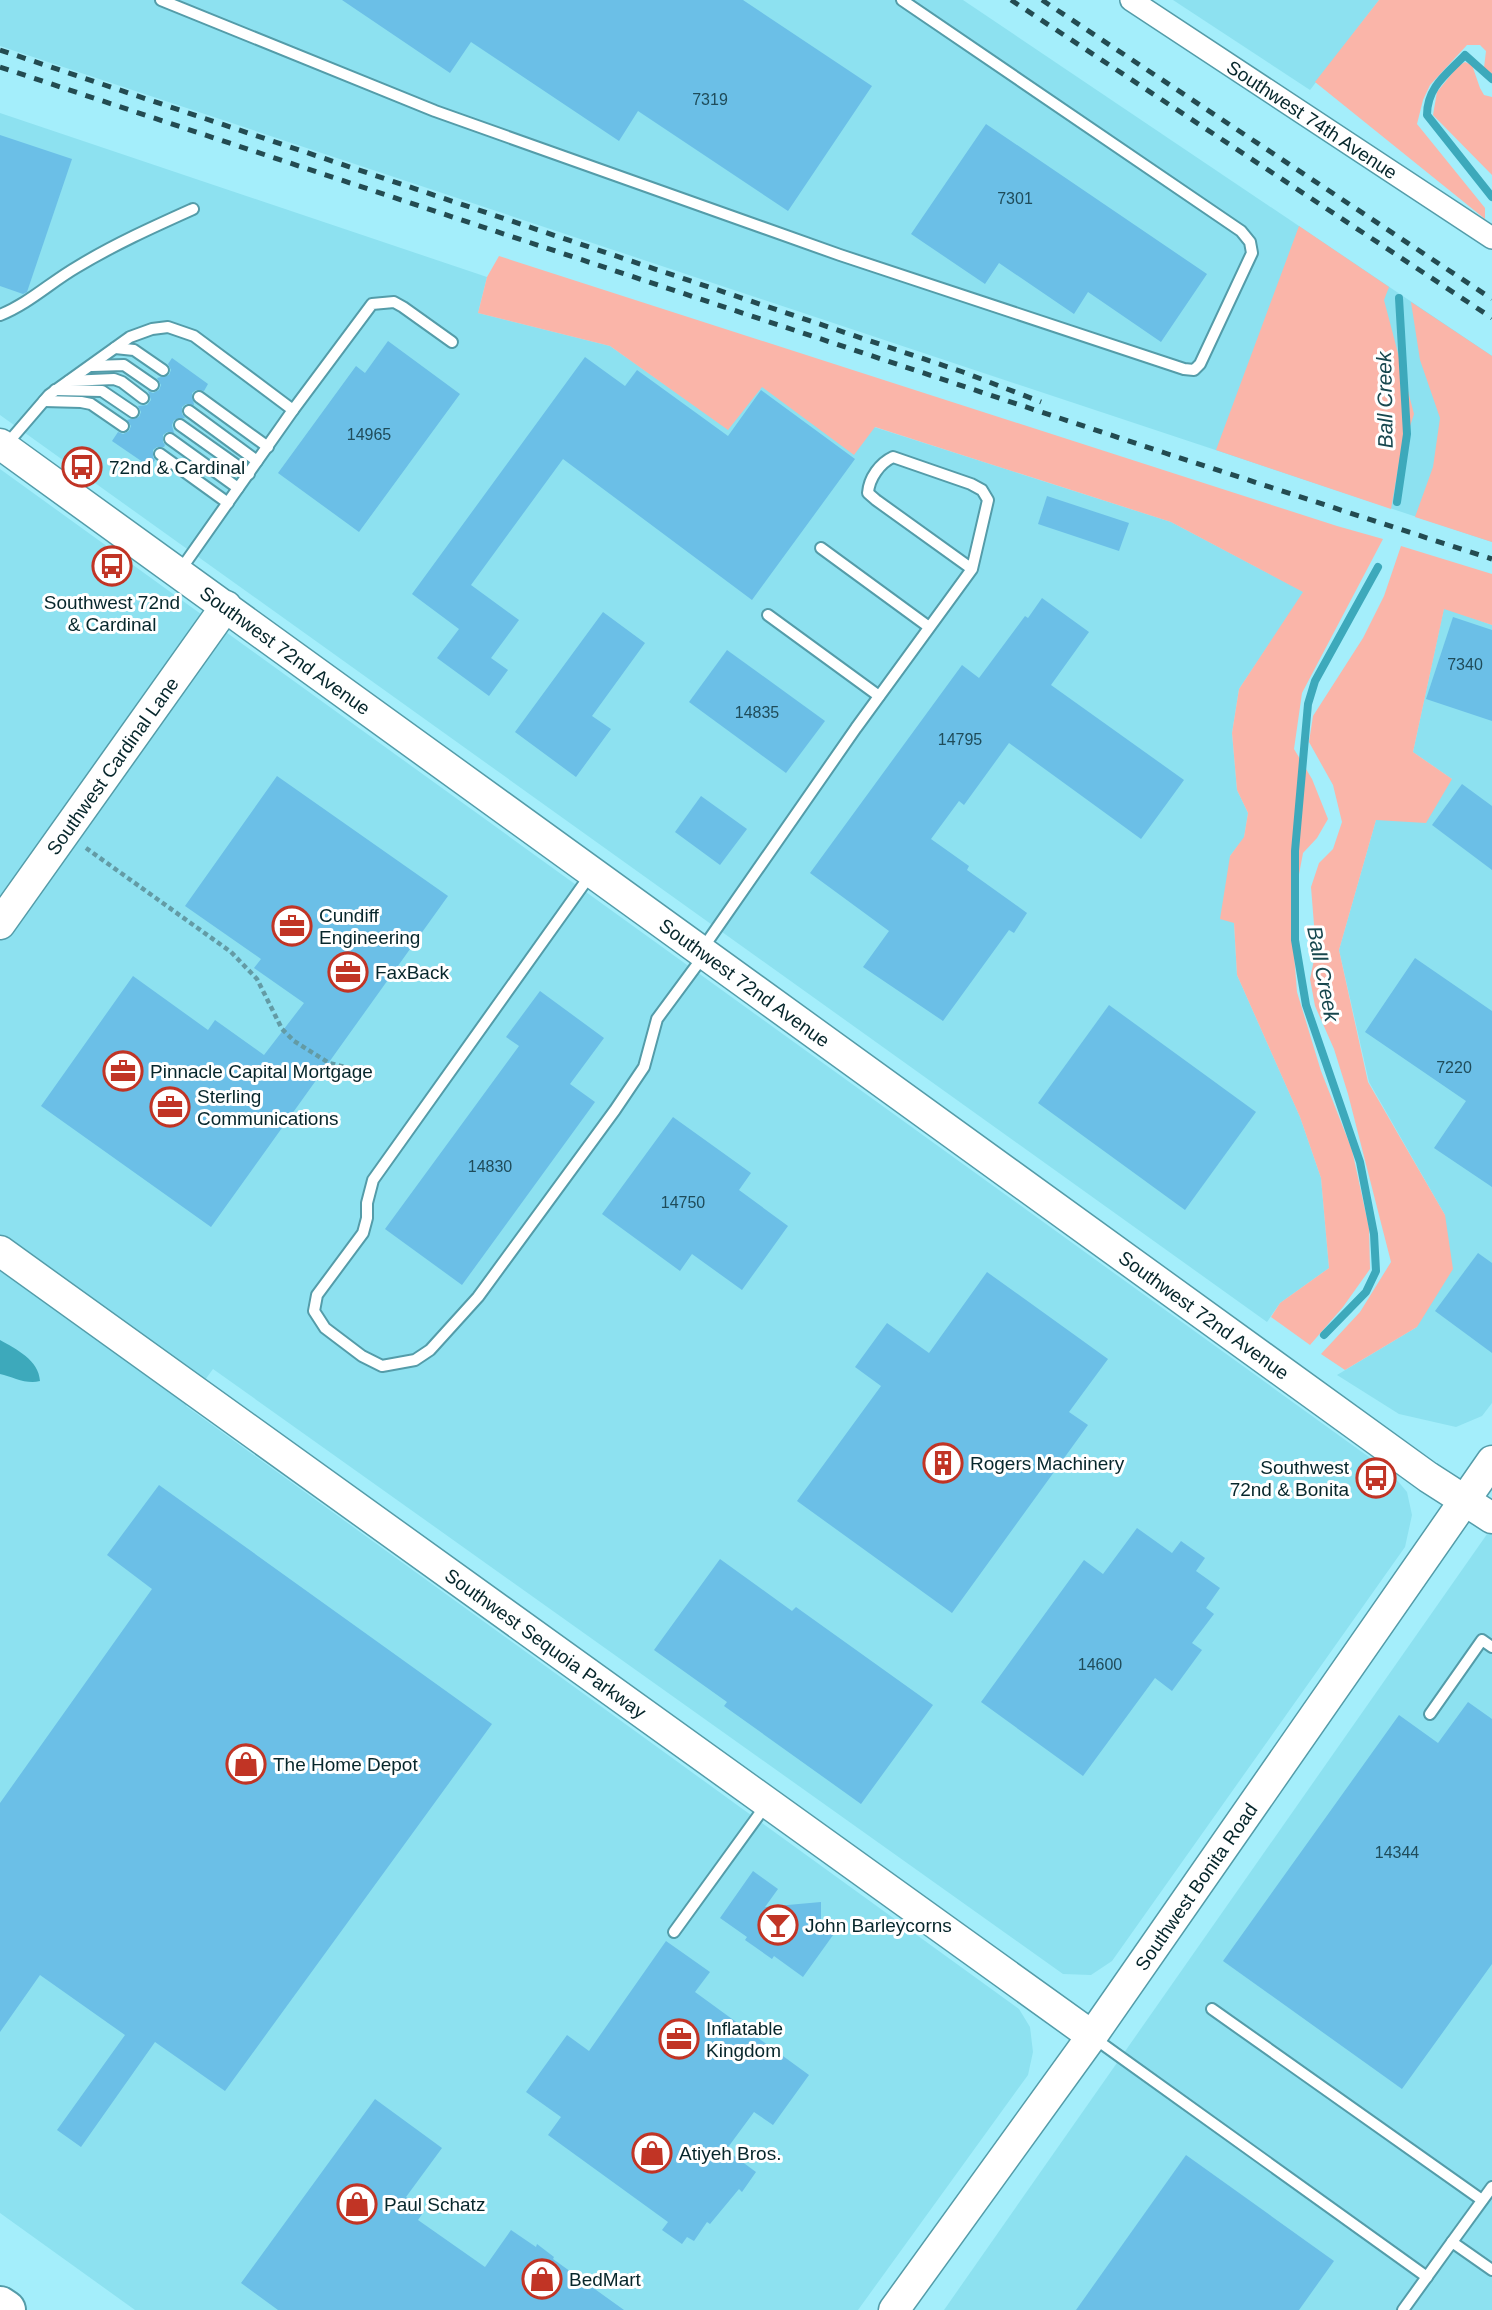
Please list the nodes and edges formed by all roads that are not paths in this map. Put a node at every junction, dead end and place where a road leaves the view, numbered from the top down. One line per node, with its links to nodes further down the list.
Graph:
1 (161, 0): 2 (lane)
2 (902, 0)
3 (1131, 0): 5 (street, Southwest 74th Avenue)
4 (193, 209): 6 (lane)
5 (1492, 238)
6 (0, 314)
7 (452, 342): 17 (lane)
8 (115, 348): 9 (lane); 10 (lane); 17 (lane)
9 (88, 367): 11 (lane); 12 (lane)
10 (163, 370)
11 (69, 381): 13 (lane); 15 (lane)
12 (153, 385)
13 (55, 390): 16 (lane); 19 (lane)
14 (199, 397): 24 (lane)
15 (143, 398)
16 (44, 401): 21 (lane); 23 (lane)
17 (293, 410): 24 (lane)
18 (189, 411): 26 (lane)
19 (133, 412)
20 (180, 425): 27 (lane)
21 (123, 426)
22 (170, 439): 28 (lane)
23 (2, 445): 32 (main road, Southwest 72nd Avenue)
24 (268, 447): 26 (lane)
25 (160, 454): 29 (lane)
26 (257, 461): 27 (lane)
27 (248, 474): 28 (lane)
28 (238, 488): 29 (lane)
29 (228, 503): 32 (lane)
30 (821, 548): 35 (lane)
31 (972, 569): 31 (lane); 35 (lane)
32 (179, 572): 33 (main road, Southwest 72nd Avenue)
33 (226, 606): 37 (main road, Southwest 72nd Avenue); 38 (main road, Southwest Cardinal Lane)
34 (768, 615): 36 (lane)
35 (929, 627): 36 (lane)
36 (879, 696): 39 (lane)
37 (592, 872): 39 (main road, Southwest 72nd Avenue); 39 (lane)
38 (0, 924)
39 (703, 952): 42 (main road, Southwest 72nd Avenue)
40 (0, 1251): 46 (main road, Southwest Sequoia Parkway)
41 (1492, 1461): 42 (main road, Southwest Bonita Road)
42 (1464, 1501): 43 (main road, Southwest 72nd Avenue); 49 (main road, Southwest Bonita Road)
43 (1492, 1518)
44 (1492, 1647): 45 (lane)
45 (1430, 1714)
46 (768, 1803): 47 (lane); 49 (main road, Southwest Sequoia Parkway)
47 (674, 1932)
48 (1212, 2009): 51 (lane)
49 (1091, 2036): 54 (lane); 57 (main road, Southwest Bonita Road)
50 (1492, 2187): 51 (lane)
51 (1482, 2200): 52 (lane)
52 (1452, 2242): 53 (lane); 54 (lane)
53 (1492, 2270)
54 (1427, 2277): 58 (lane)
55 (0, 2306): 56 (highway)
56 (6, 2310)
57 (894, 2310)
58 (1404, 2310)

